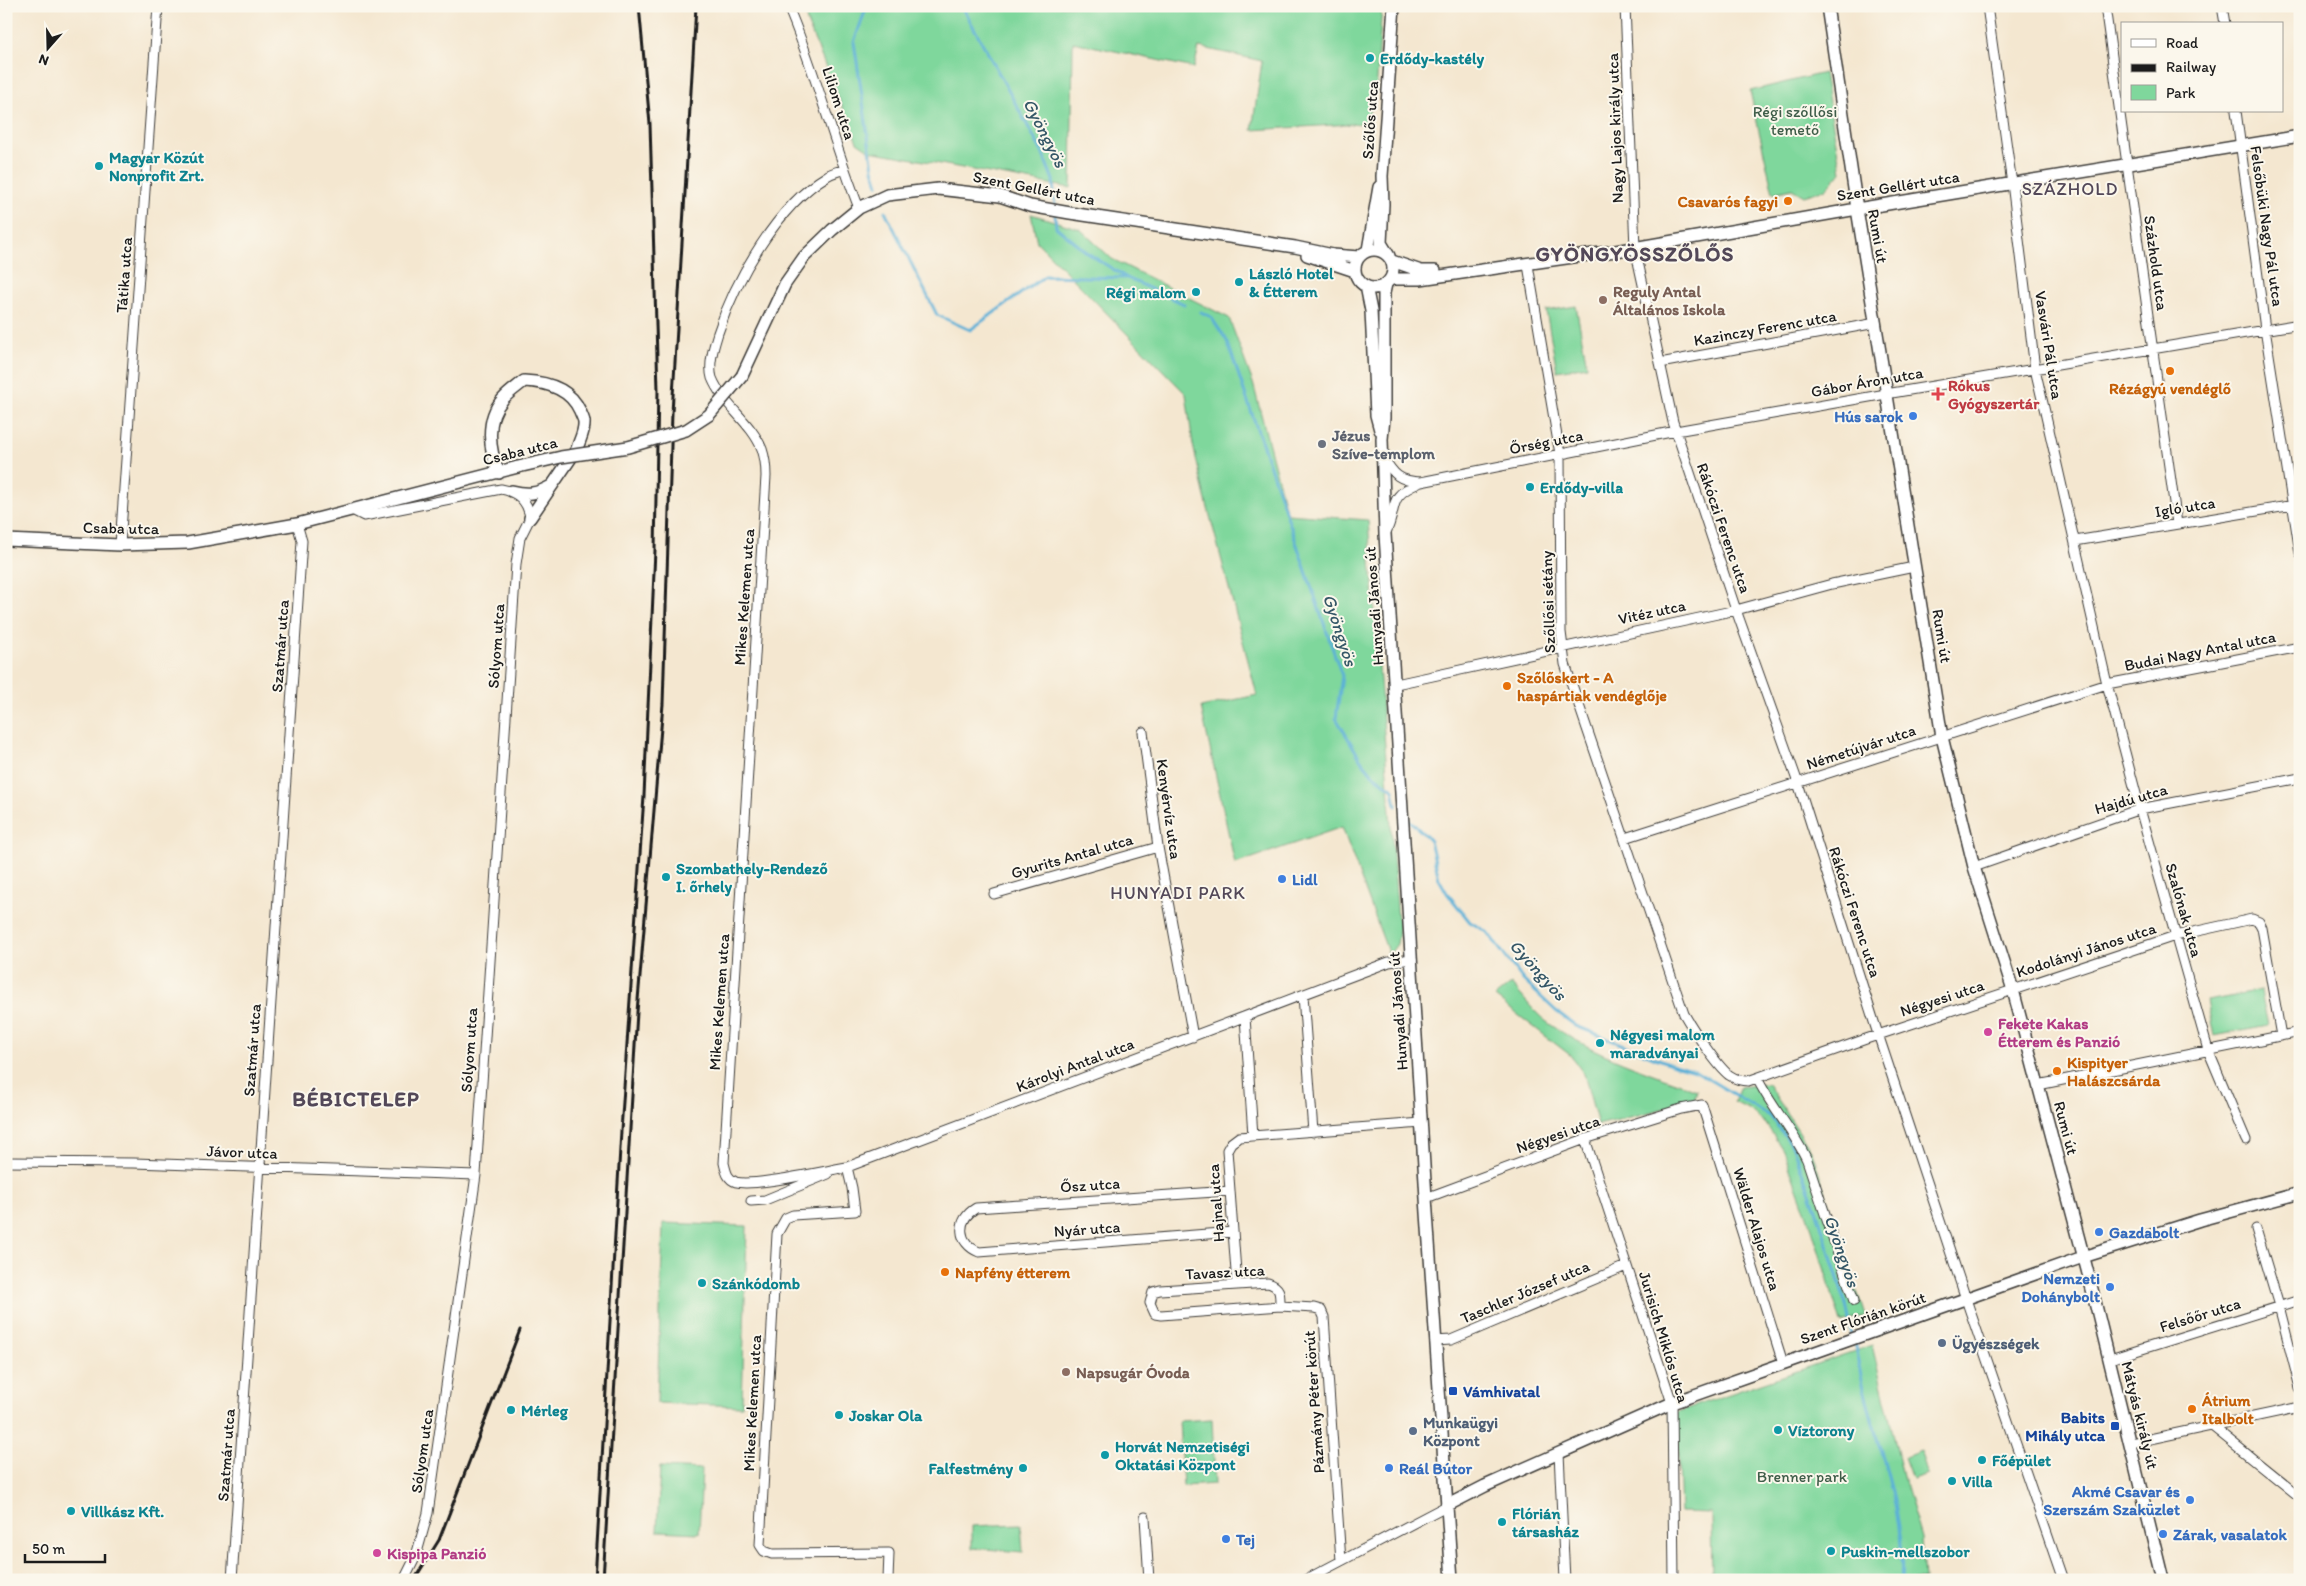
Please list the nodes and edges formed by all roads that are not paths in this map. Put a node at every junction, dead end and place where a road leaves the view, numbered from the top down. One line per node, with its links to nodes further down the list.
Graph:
1 (158, 6): 52 (street, Tátika utca)
2 (792, 6): 14 (street, Liliom utca)
3 (1394, 6): 15 (street, Szőlős utca)
4 (1625, 6): 20 (street, Nagy Lajos király utca)
5 (1828, 6): 18 (street, Rumi út)
6 (1987, 6): 16 (street, Vasvári Pál utca)
7 (2105, 6): 13 (street, Százhold utca)
8 (2222, 6): 9 (street)
9 (2225, 22)
10 (2236, 112): 12 (street, Felsőbüki Nagy Pál utca)
11 (2300, 136): 12 (street, Szent Gellért utca)
12 (2241, 146): 13 (street, Szent Gellért utca); 30 (street, Felsőbüki Nagy Pál utca)
13 (2127, 165): 16 (street, Szent Gellért utca); 31 (street, Százhold utca)
14 (844, 169): 17 (street, Liliom utca); 89 (street, Mikes Kelemen utca)
15 (1382, 176): 21 (street, Szőlős utca); 22 (street, Szőlős utca)
16 (2012, 184): 18 (street, Szent Gellért utca); 33 (street, Vasvári Pál utca)
17 (860, 208): 19 (street, Szent Gellért utca); 35 (street, Szent Gellért utca, bridge)
18 (1857, 209): 20 (street, Szent Gellért utca); 28 (street, Rumi út)
19 (1270, 243): 21 (street, Szent Gellért utca); 24 (street, Szent Gellért utca)
20 (1635, 248): 23 (street, Szent Gellért utca); 32 (street, Rákóczi Ferenc utca)
21 (1363, 254): 22 (street); 24 (street)
22 (1390, 259): 25 (street, Szent Gellért utca); 26 (street)
23 (1528, 265): 25 (street, Szent Gellért utca); 38 (street, Szőllősi sétány)
24 (1355, 272): 27 (street)
25 (1472, 272): 26 (street, Szent Gellért utca)
26 (1389, 281): 27 (street); 37 (street, Hunyadi János út)
27 (1366, 286): 37 (street, Hunyadi János út)
28 (1876, 323): 32 (street, Kazinczy Ferenc utca); 34 (street, Rumi út)
29 (2300, 324): 30 (street, Gábor Áron utca)
30 (2265, 329): 31 (street, Gábor Áron utca); 44 (street, Felsőbüki Nagy Pál utca)
31 (2152, 349): 33 (street, Gábor Áron utca); 48 (street, Százhold utca)
32 (1660, 363): 36 (street, Rákóczi Ferenc utca)
33 (2035, 369): 34 (street, Gábor Áron utca); 51 (street, Vasvári Pál utca)
34 (1886, 394): 36 (street, Gábor Áron utca); 54 (street, Rumi út)
35 (696, 425): 40 (street, Csaba utca, bridge)
36 (1676, 432): 38 (street, Őrség utca); 55 (street, Rákóczi Ferenc utca)
37 (1382, 439): 39 (street, Hunyadi János út)
38 (1560, 454): 41 (street, Őrség utca); 56 (street, Szőllősi sétány)
39 (1382, 456): 41 (street, Őrség utca); 49 (street, Hunyadi János út)
40 (499, 473): 42 (street); 45 (street, Csaba utca)
41 (1421, 482): 49 (street, Őrség utca)
42 (553, 485): 43 (street); 46 (street)
43 (512, 491): 45 (street, Csaba utca); 46 (street)
44 (2296, 504): 48 (street, Igló utca); 53 (street, Felsőbüki Nagy Pál utca)
45 (352, 510): 47 (street, Csaba utca)
46 (530, 518): 91 (street, Sólyom utca)
47 (297, 524): 52 (street, Csaba utca); 90 (street, Szatmár utca)
48 (2177, 524): 51 (street, Igló utca)
49 (1386, 534): 58 (street, Hunyadi János út)
50 (6, 540): 52 (street, Csaba utca)
51 (2075, 541): 59 (street, Vasvári Pál utca)
52 (120, 546)
53 (2300, 553)
54 (1914, 567): 55 (street, Vitéz utca); 61 (street, Rumi út)
55 (1736, 610): 56 (street, Vitéz utca); 63 (street, Rákóczi Ferenc utca)
56 (1562, 647): 58 (street, Vitéz utca); 65 (street, Szőllősi sétány)
57 (2300, 647): 59 (street, Budai Nagy Antal utca)
58 (1396, 684): 70 (street, Hunyadi János út)
59 (2107, 684): 61 (street, Németújvár utca); 64 (street, Szalónak utca)
60 (1143, 732): 66 (street, Kenyérvíz utca)
61 (1942, 737): 63 (street, Németújvár utca); 67 (street, Rumi út)
62 (2300, 778): 64 (street, Hajdú utca)
63 (1798, 783): 65 (street, Németújvár utca); 75 (street, Rákóczi Ferenc utca)
64 (2140, 809): 67 (street, Hajdú utca); 69 (street, Szalónak utca)
65 (1625, 838): 80 (street, Szőllősi sétány)
66 (1158, 847): 68 (street, Gyurits Antal utca); 77 (street, Kenyérvíz utca)
67 (1974, 867): 71 (street, Rumi út)
68 (994, 894)
69 (2175, 936): 71 (street, Kodolányi János utca); 76 (street, Kodolányi János utca); 78 (street, Szalónak utca)
70 (1412, 959): 72 (street, Károlyi Antal utca); 83 (street, Hunyadi János út)
71 (2013, 990): 75 (street, Négyesi utca); 81 (street, Rumi út)
72 (1303, 995): 73 (street, Károlyi Antal utca); 84 (street)
73 (1245, 1017): 77 (street, Károlyi Antal utca); 85 (street)
74 (2300, 1032): 76 (street)
75 (1878, 1035): 79 (street, Négyesi utca); 103 (street, Rákóczi Ferenc utca)
76 (2281, 1036): 78 (street)
77 (1193, 1037): 89 (street, Károlyi Antal utca)
78 (2208, 1050): 81 (street); 87 (street, Szalónak utca)
79 (1757, 1078): 80 (street, Négyesi utca); 105 (street)
80 (1739, 1080)
81 (2038, 1085): 99 (street, Rumi út)
82 (1702, 1105): 86 (street, Négyesi utca); 110 (street, Wälder Alajos utca)
83 (1422, 1123): 84 (street, Hajnal utca); 94 (street, Hunyadi János út)
84 (1312, 1132): 85 (street, Hajnal utca)
85 (1253, 1136): 92 (street, Hajnal utca)
86 (1585, 1139): 94 (street, Négyesi utca); 100 (street, Jurisich Miklós utca)
87 (2246, 1140)
88 (6, 1162): 90 (street, Jávor utca)
89 (847, 1167): 95 (street, Károlyi Antal utca); 123 (street, Mikes Kelemen utca)
90 (259, 1168): 91 (street, Jávor utca); 121 (street, Szatmár utca)
91 (476, 1175): 122 (street, Sólyom utca)
92 (1230, 1191): 96 (street, Ősz utca); 98 (street, Hajnal utca)
93 (2300, 1193): 99 (street, Szent Flórián körút)
94 (1426, 1198): 108 (street, Hunyadi János út)
95 (751, 1200)
96 (962, 1225): 98 (street, Nyár utca)
97 (2256, 1229): 107 (street)
98 (1233, 1232): 101 (street, Hajnal utca)
99 (2084, 1257): 103 (street, Szent Flórián körút); 109 (street, Mátyás király út)
100 (1626, 1266): 108 (street, Taschler József utca); 112 (street, Jurisich Miklós utca)
101 (1237, 1285): 102 (street, Tavasz utca); 106 (street, Tavasz utca)
102 (1154, 1292): 106 (street, Pázmány Péter körút)
103 (1966, 1299): 110 (street, Szent Flórián körút); 129 (street, Rákóczi Ferenc utca)
104 (2300, 1300): 107 (street, Felsőőr utca)
105 (1854, 1301)
106 (1280, 1306): 120 (street, Pázmány Péter körút)
107 (2279, 1306): 109 (street, Felsőőr utca); 111 (street)
108 (1436, 1341): 118 (street, Hunyadi János út)
109 (2110, 1359): 115 (street, Mátyás király út)
110 (1784, 1363): 112 (street, Szent Flórián körút)
111 (2300, 1388)
112 (1672, 1403): 116 (street, Szent Flórián körút); 128 (street, Jurisich Miklós utca)
113 (2300, 1406): 114 (street)
114 (2212, 1426): 115 (street); 117 (street)
115 (2131, 1443): 130 (street, Mátyás király út)
116 (1559, 1453): 118 (street, Szent Flórián körút); 127 (street)
117 (2300, 1497)
118 (1448, 1505): 120 (street); 126 (street, Hunyadi János út)
119 (1145, 1517): 124 (street)
120 (1341, 1561): 125 (street)
121 (232, 1580)
122 (404, 1580)
123 (888, 1580)
124 (1149, 1580)
125 (1305, 1580)
126 (1452, 1580)
127 (1566, 1580)
128 (1674, 1580)
129 (2063, 1580)
130 (2163, 1580)

